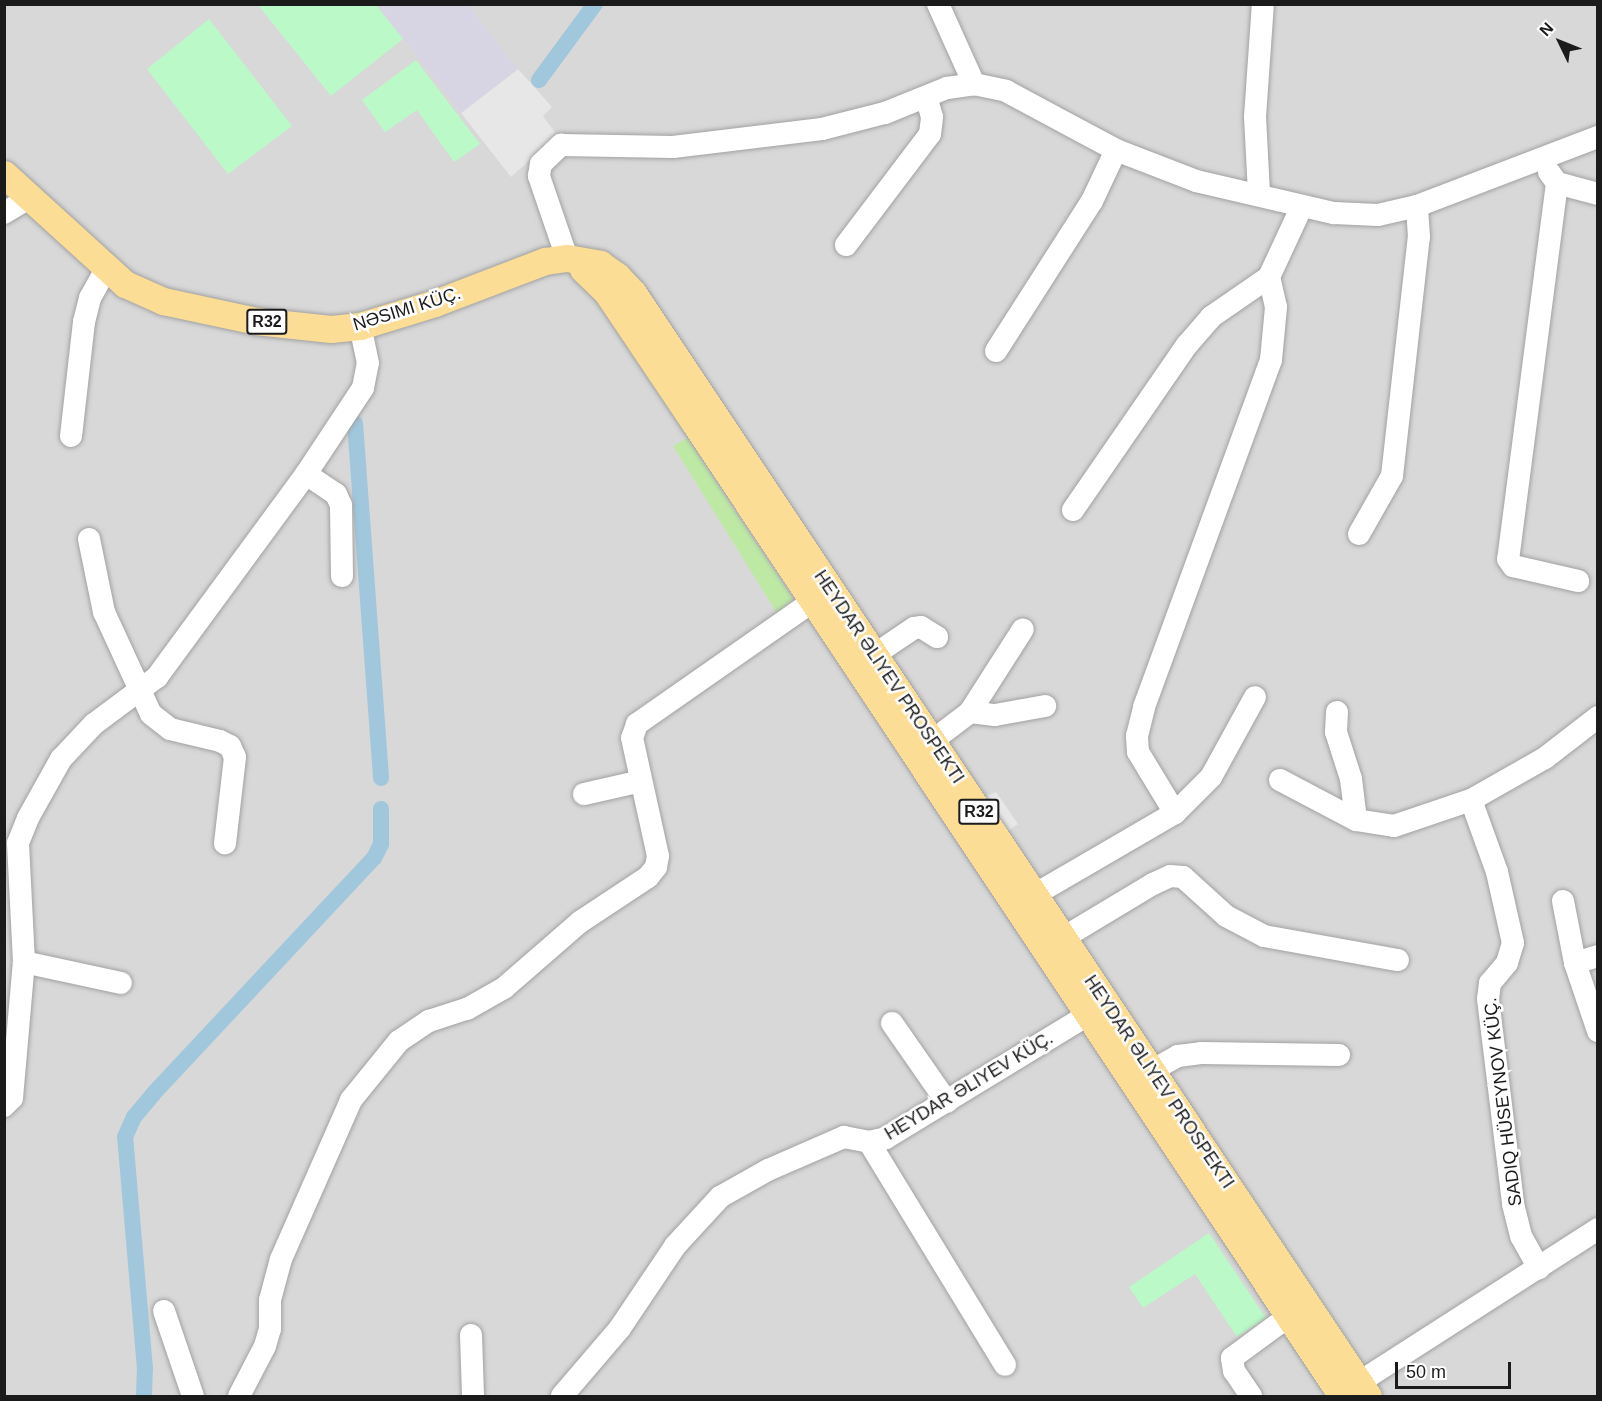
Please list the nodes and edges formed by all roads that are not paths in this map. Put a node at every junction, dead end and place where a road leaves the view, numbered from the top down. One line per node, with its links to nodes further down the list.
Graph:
1 (938, 4): 3 (street)
2 (1263, 4): 10 (street)
3 (974, 84): 4 (street); 6 (street)
4 (927, 99): 16 (street); 17 (street)
5 (1598, 137): 7 (street)
6 (1116, 150): 10 (street); 21 (street)
7 (1545, 159): 9 (street); 13 (street)
8 (4, 174): 12 (main road, NƏSIMI KÜÇ. / R32)
9 (1557, 183): 11 (street); 28 (street)
10 (1259, 194): 14 (street)
11 (1598, 194)
12 (28, 198): 15 (street); 18 (main road, NƏSIMI KÜÇ. / R32)
13 (1417, 206): 14 (street); 25 (street)
14 (1301, 208): 19 (street)
15 (4, 213)
16 (846, 245)
17 (567, 258): 20 (main road, NƏSIMI KÜÇ. / R32); 29 (main road, R32); 32 (main road, HEYDAR ƏLIYEV PROSPEKTI / R32)
18 (106, 268): 20 (main road, NƏSIMI KÜÇ. / R32); 22 (street)
19 (1269, 276): 24 (street); 44 (street)
20 (360, 326): 23 (street)
21 (996, 351)
22 (71, 436)
23 (306, 474): 27 (street); 33 (street)
24 (1073, 510)
25 (1359, 534)
26 (89, 539): 33 (street)
27 (342, 576)
28 (1578, 581)
29 (812, 602): 41 (street); 56 (main road, R32)
30 (1023, 629): 36 (street)
31 (937, 637): 32 (street)
32 (874, 655): 39 (main road, HEYDAR ƏLIYEV PROSPEKTI / R32)
33 (139, 694): 46 (street); 47 (street)
34 (1255, 698): 44 (street)
35 (1045, 706): 36 (street)
36 (970, 712): 39 (street)
37 (1338, 712): 45 (street)
38 (1598, 717): 43 (street)
39 (932, 741): 48 (main road, HEYDAR ƏLIYEV PROSPEKTI / R32)
40 (1280, 780): 45 (street)
41 (641, 781): 42 (street); 72 (street)
42 (584, 795)
43 (1471, 800): 45 (street); 65 (street)
44 (1175, 813): 48 (street)
45 (1356, 820)
46 (225, 843)
47 (11, 846): 53 (street)
48 (1034, 895): 50 (main road, HEYDAR ƏLIYEV PROSPEKTI / R32)
49 (1563, 902): 54 (street)
50 (1063, 938): 52 (street); 60 (main road, HEYDAR ƏLIYEV PROSPEKTI / R32)
51 (1598, 956): 54 (street)
52 (1398, 960)
53 (24, 962): 55 (street); 62 (street)
54 (1575, 963): 58 (street)
55 (122, 983)
56 (1089, 1014): 61 (street, HEYDAR ƏLIYEV KÜÇ.); 67 (main road, R32)
57 (892, 1023): 61 (street)
58 (1598, 1030)
59 (1339, 1055): 60 (street)
60 (1151, 1071): 70 (main road, HEYDAR ƏLIYEV PROSPEKTI / R32)
61 (947, 1102): 63 (street, HEYDAR ƏLIYEV KÜÇ.)
62 (4, 1106)
63 (869, 1142): 69 (street); 74 (street, HEYDAR ƏLIYEV KÜÇ.)
64 (1597, 1231): 65 (street)
65 (1539, 1268): 70 (street)
66 (164, 1311): 71 (street)
67 (1289, 1316): 70 (main road, R32); 75 (street)
68 (471, 1335): 73 (street)
69 (1005, 1365)
70 (1352, 1392)
71 (193, 1396)
72 (239, 1396)
73 (473, 1396)
74 (562, 1396)
75 (1251, 1396)

